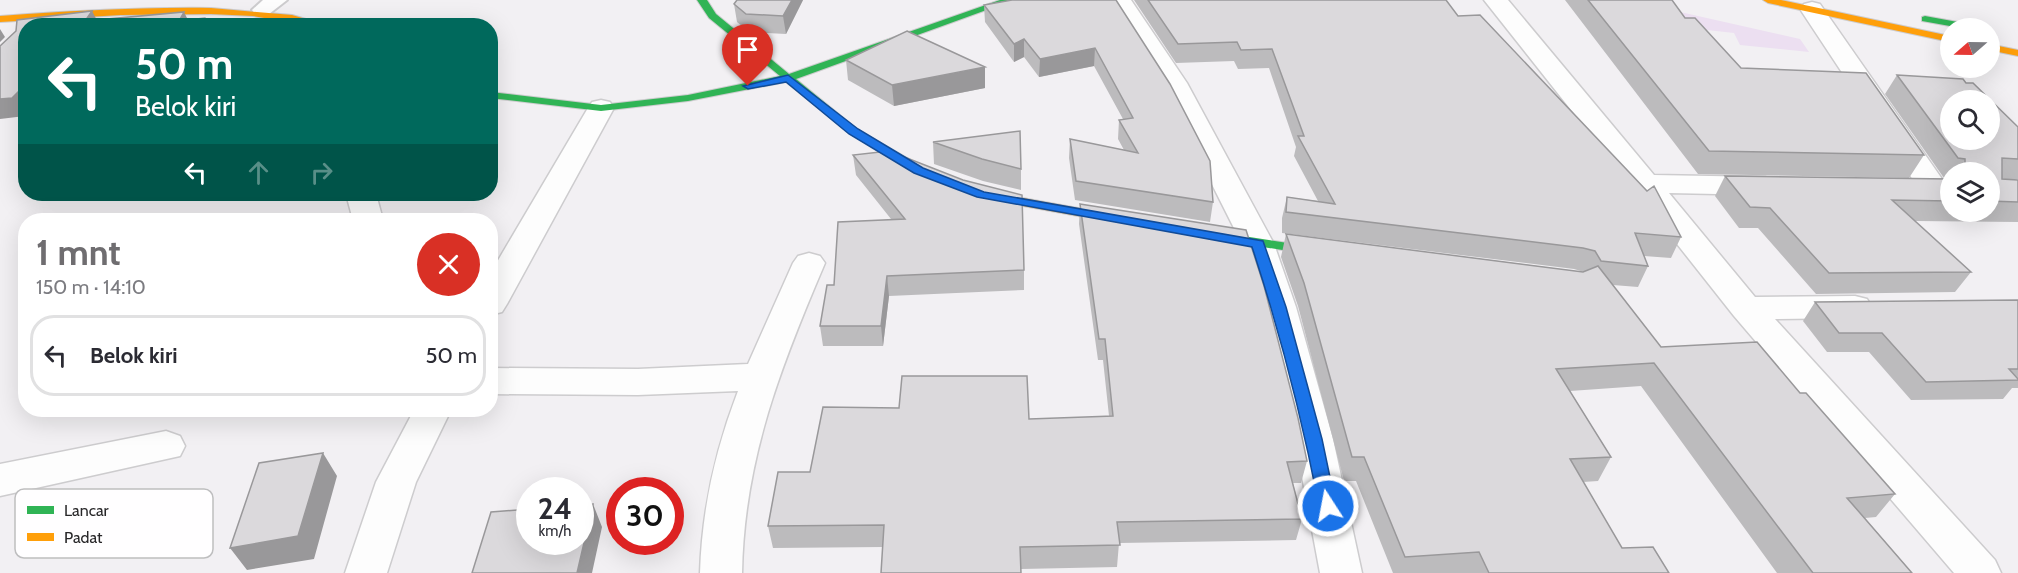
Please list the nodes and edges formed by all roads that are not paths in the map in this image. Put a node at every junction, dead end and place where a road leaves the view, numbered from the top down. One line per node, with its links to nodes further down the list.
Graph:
1 (702, 0): 18 (main road)
2 (1009, 0): 18 (main road)
3 (1119, 0): 30 (street)
4 (1768, 0): 7 (main road)
5 (1497, 1): 22 (street)
6 (269, 5): 10 (main road); 11 (main road)
7 (1824, 5): 8 (main road); 15 (main road); 24 (street)
8 (1870, 7)
9 (1916, 17): 13 (main road)
10 (95, 18)
11 (310, 18)
12 (0, 19): 14 (main road)
13 (1940, 22)
14 (18, 24)
15 (1940, 36)
16 (2000, 49): 17 (main road)
17 (2018, 53)
18 (788, 78): 20 (main road); 21 (main road)
19 (498, 96): 20 (main road)
20 (601, 108): 33 (street)
21 (939, 178)
22 (1644, 184): 23 (street); 35 (street)
23 (1794, 186)
24 (1940, 186)
25 (960, 187): 28 (main road)
26 (1899, 188): 27 (street)
27 (1940, 189)
28 (1131, 221)
29 (1189, 231): 30 (main road)
30 (1258, 244): 31 (main road); 43 (street)
31 (1336, 255)
32 (809, 263): 36 (street)
33 (498, 290)
34 (1888, 306): 35 (street)
35 (1746, 308): 44 (street)
36 (759, 377): 37 (street); 42 (street)
37 (498, 381)
38 (428, 417): 41 (street)
39 (166, 446): 40 (street)
40 (0, 480)
41 (366, 573)
42 (721, 573)
43 (1341, 573)
44 (1980, 573)

